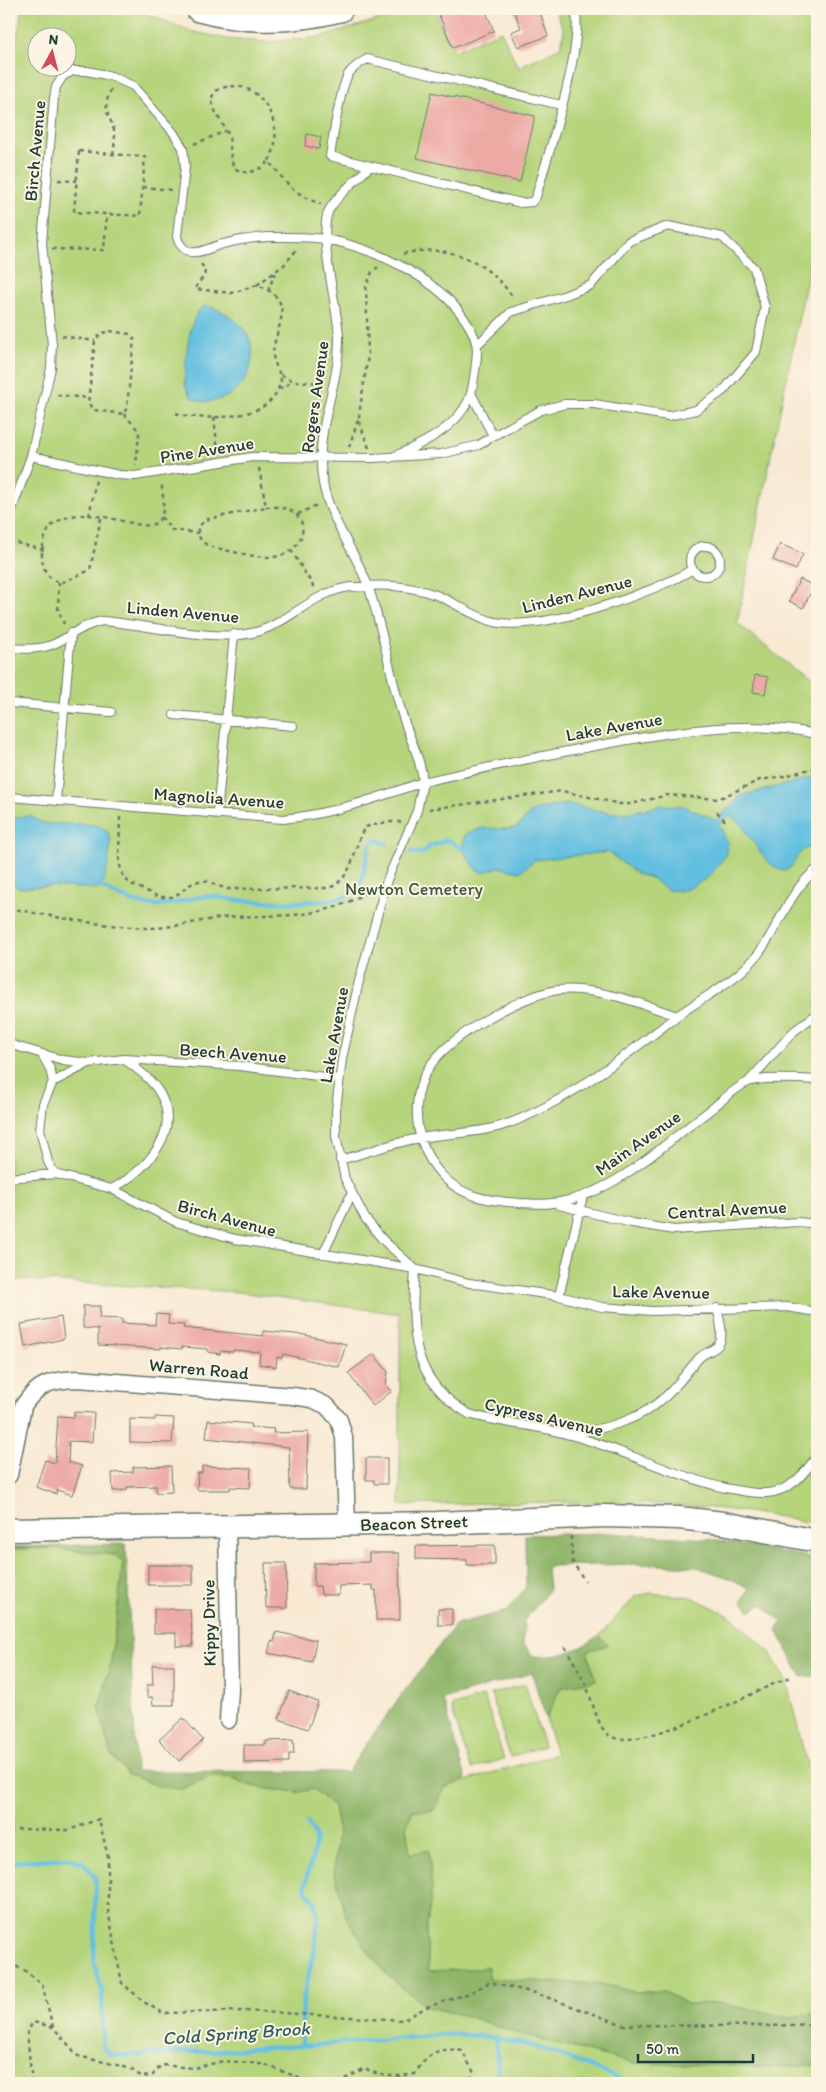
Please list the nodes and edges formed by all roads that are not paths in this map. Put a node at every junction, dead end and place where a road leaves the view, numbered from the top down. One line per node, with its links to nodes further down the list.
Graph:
1 (199, 9): 2 (main road)
2 (340, 9)
3 (575, 9): 4 (lane)
4 (561, 105): 5 (lane); 5 (lane)
5 (370, 166): 6 (lane, Rogers Avenue)
6 (325, 239): 7 (lane); 10 (lane, Birch Avenue); 11 (lane, Rogers Avenue)
7 (478, 344): 8 (lane); 9 (lane, Pine Avenue)
8 (472, 395): 9 (lane); 12 (lane)
9 (493, 436): 12 (lane, Pine Avenue)
10 (31, 456): 11 (lane, Pine Avenue); 13 (lane, Birch Avenue)
11 (320, 458): 12 (lane, Pine Avenue); 15 (lane, Rogers Avenue)
12 (390, 458)
13 (9, 518)
14 (692, 569): 15 (lane, Linden Avenue)
15 (368, 586): 17 (lane, Linden Avenue); 26 (lane, Rogers Avenue)
16 (71, 633): 17 (lane, Linden Avenue); 18 (lane, Linden Avenue); 20 (lane)
17 (234, 634): 23 (lane)
18 (9, 648)
19 (10, 703): 20 (lane)
20 (65, 708): 21 (lane); 28 (lane)
21 (111, 712)
22 (174, 715): 23 (lane)
23 (226, 720): 24 (lane); 29 (lane)
24 (293, 726)
25 (817, 734): 26 (lane, Lake Avenue)
26 (423, 782): 29 (lane, Magnolia Avenue); 37 (lane, Lake Avenue)
27 (9, 796): 28 (lane, Magnolia Avenue)
28 (56, 801): 29 (lane, Magnolia Avenue)
29 (217, 815)
30 (817, 869): 32 (lane)
31 (817, 1014): 39 (lane, Main Avenue)
32 (677, 1016): 41 (lane); 41 (lane, Main Avenue)
33 (9, 1044): 34 (lane)
34 (43, 1056): 36 (lane); 40 (lane)
35 (124, 1059): 36 (lane); 37 (lane, Beech Avenue); 45 (lane)
36 (89, 1062): 40 (lane)
37 (340, 1079): 42 (lane, Lake Avenue)
38 (817, 1080): 39 (lane)
39 (749, 1081): 47 (lane, Main Avenue)
40 (53, 1082): 43 (lane)
41 (421, 1138): 42 (lane); 48 (lane, Main Avenue)
42 (340, 1160): 46 (lane, Lake Avenue)
43 (55, 1174): 44 (lane, Birch Avenue); 45 (lane, Birch Avenue)
44 (9, 1178)
45 (112, 1189): 51 (lane, Birch Avenue)
46 (352, 1193): 51 (lane); 52 (lane, Lake Avenue)
47 (583, 1196): 48 (lane, Main Avenue); 49 (lane)
48 (552, 1204): 49 (lane, Central Avenue)
49 (580, 1209): 50 (lane, Central Avenue); 53 (lane)
50 (817, 1224)
51 (323, 1254): 52 (lane, Birch Avenue)
52 (415, 1270): 53 (lane, Lake Avenue); 56 (lane, Cypress Avenue)
53 (559, 1296): 54 (lane, Lake Avenue)
54 (717, 1308): 55 (lane, Lake Avenue); 56 (lane)
55 (817, 1312)
56 (570, 1434): 57 (lane, Cypress Avenue)
57 (817, 1456)
58 (9, 1475): 60 (street, Warren Road)
59 (227, 1525): 60 (main road, Beacon Street); 61 (main road, Beacon Street); 63 (street, Kippy Drive)
60 (348, 1525): 62 (main road, Beacon Street)
61 (9, 1530)
62 (817, 1541)
63 (228, 1720)

